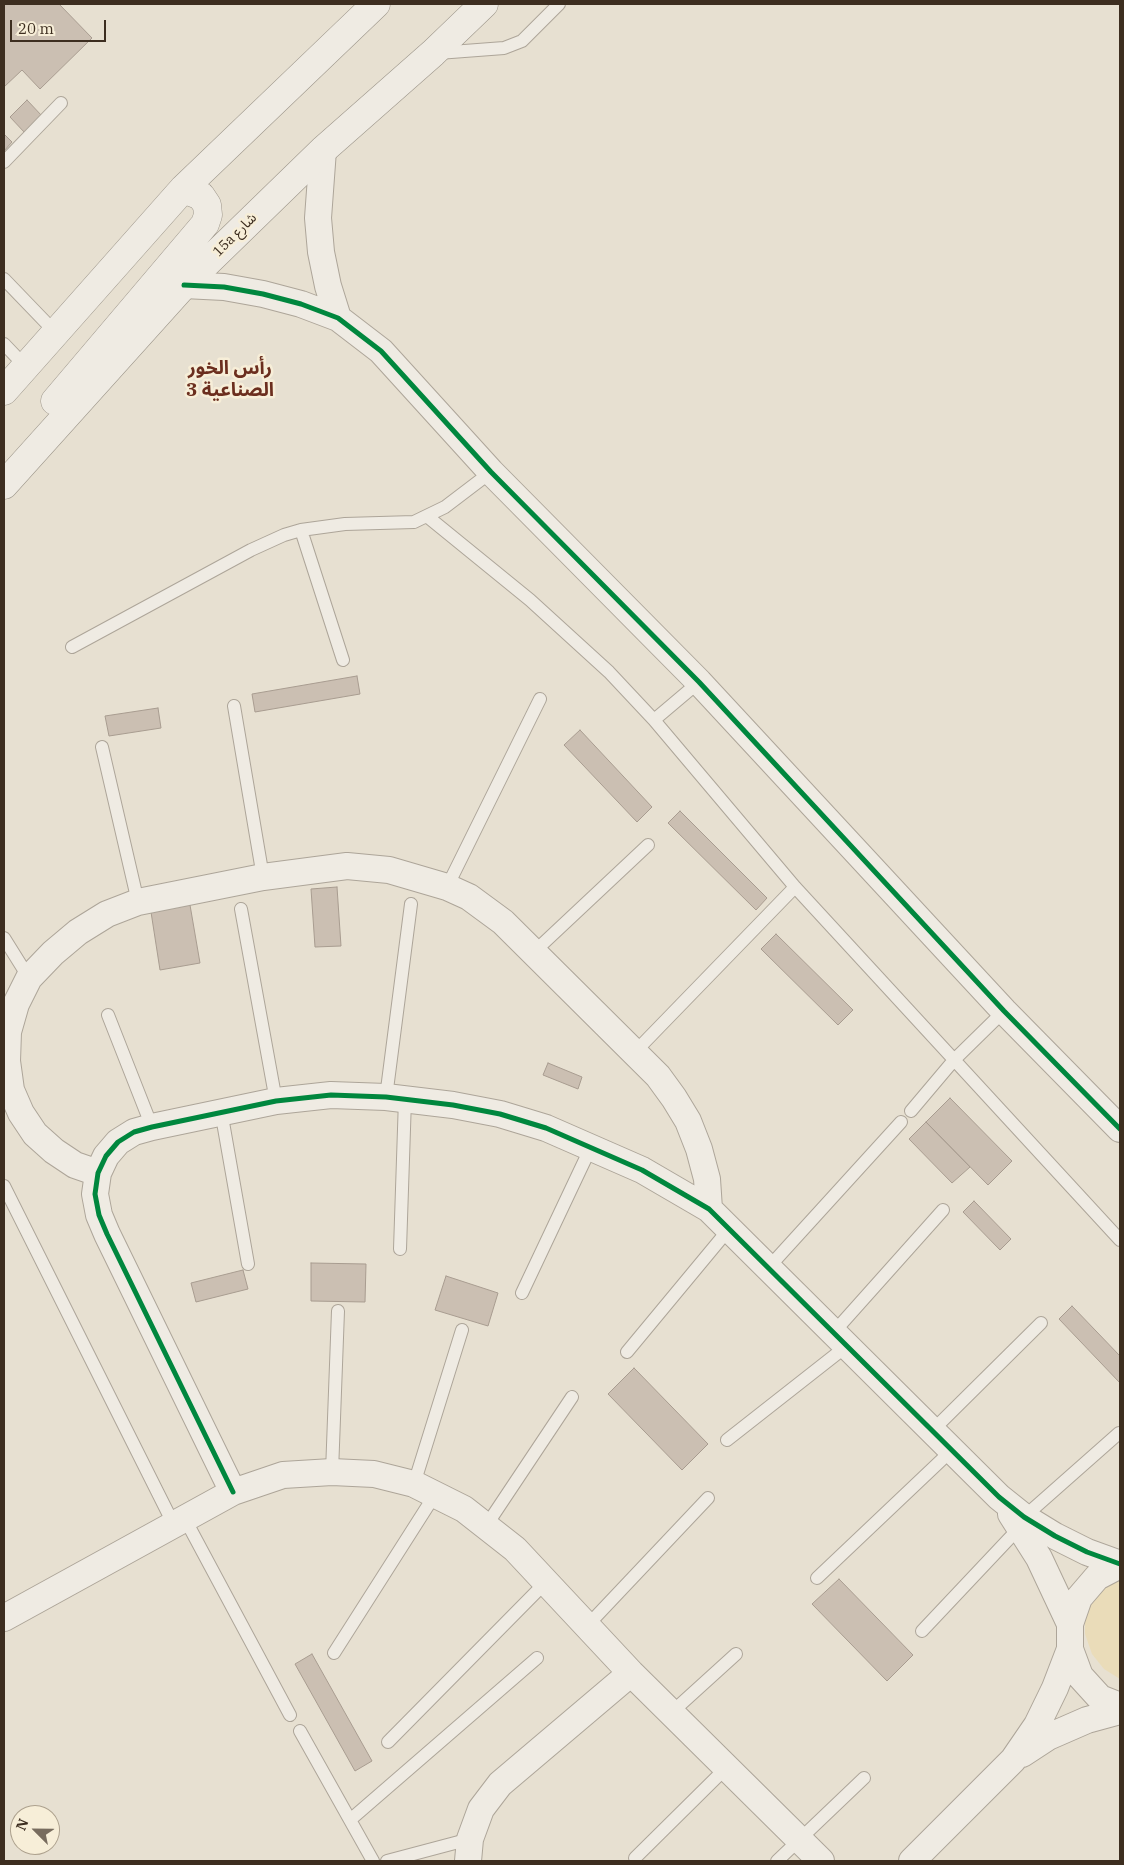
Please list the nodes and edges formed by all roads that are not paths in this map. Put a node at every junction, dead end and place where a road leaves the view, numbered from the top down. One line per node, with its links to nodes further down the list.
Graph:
1 (376, 4): 8 (main road)
2 (484, 4): 4 (main road, 15a شارع)
3 (559, 4): 4 (lane)
4 (433, 53): 6 (main road, 15a شارع)
5 (61, 103): 7 (lane)
6 (322, 150): 10 (main road, 15a شارع); 11 (street)
7 (4, 162)
8 (183, 189): 12 (main road); 16 (main road)
9 (4, 279): 12 (lane)
10 (184, 285): 11 (street); 18 (main road, 15a شارع)
11 (338, 318): 17 (street)
12 (56, 333): 14 (main road)
13 (4, 344): 14 (lane)
14 (25, 366): 15 (main road)
15 (4, 391)
16 (4, 461)
17 (491, 472): 19 (lane); 23 (street)
18 (4, 485)
19 (428, 517): 20 (lane); 26 (lane)
20 (301, 530): 21 (lane); 22 (lane)
21 (72, 647)
22 (343, 660)
23 (699, 682): 26 (lane); 38 (street)
24 (540, 699): 30 (lane)
25 (234, 706): 29 (lane)
26 (654, 720): 31 (lane)
27 (102, 748): 32 (lane)
28 (648, 845): 36 (lane)
29 (263, 877): 30 (street); 32 (street)
30 (447, 887): 36 (street)
31 (795, 887): 40 (lane); 41 (lane)
32 (138, 902): 37 (street)
33 (411, 904): 42 (lane)
34 (241, 909): 43 (lane)
35 (4, 938): 37 (lane)
36 (534, 952): 40 (street)
37 (30, 978): 50 (street)
38 (1004, 1011): 41 (lane); 48 (street)
39 (108, 1015): 47 (lane)
40 (634, 1053): 52 (street)
41 (954, 1060): 45 (lane); 55 (lane)
42 (396, 1098): 43 (street); 49 (street); 56 (lane)
43 (276, 1101): 44 (street)
44 (222, 1111): 47 (street); 57 (lane)
45 (910, 1111)
46 (901, 1122): 58 (lane)
47 (152, 1127): 50 (street)
48 (1120, 1129)
49 (591, 1147): 52 (street); 59 (lane)
50 (98, 1173): 72 (street)
51 (4, 1186): 74 (lane)
52 (709, 1209): 54 (street)
53 (943, 1210): 63 (lane)
54 (730, 1229): 58 (street); 64 (lane)
55 (1120, 1240)
56 (400, 1249)
57 (248, 1264)
58 (769, 1267): 63 (street)
59 (522, 1293)
60 (338, 1311): 70 (lane)
61 (1041, 1323): 66 (lane)
62 (462, 1330): 71 (lane)
63 (841, 1338): 66 (street); 68 (lane)
64 (627, 1352)
65 (572, 1397): 76 (lane)
66 (933, 1430): 69 (street)
67 (1119, 1433): 75 (lane)
68 (727, 1440)
69 (952, 1450): 75 (street); 78 (lane)
70 (332, 1472): 71 (street); 72 (street)
71 (425, 1489): 76 (street); 84 (lane)
72 (232, 1492): 74 (street)
73 (708, 1498): 81 (lane)
74 (179, 1522): 80 (street); 91 (lane)
75 (1022, 1522): 77 (street); 82 (lane); 83 (street)
76 (486, 1526): 79 (street)
77 (1120, 1564): 83 (street)
78 (817, 1578)
79 (546, 1582): 81 (street); 93 (lane)
80 (4, 1618)
81 (587, 1626): 87 (street)
82 (922, 1631)
83 (1070, 1637): 88 (street); 94 (street)
84 (334, 1653)
85 (736, 1654): 90 (lane)
86 (537, 1658): 97 (lane)
87 (631, 1673): 90 (street); 99 (street)
88 (1120, 1706)
89 (1120, 1711): 94 (street)
90 (671, 1713): 95 (street)
91 (290, 1715)
92 (300, 1731): 97 (lane)
93 (388, 1742)
94 (1013, 1760): 105 (street)
95 (726, 1768): 98 (street); 100 (lane)
96 (864, 1778): 98 (lane)
97 (350, 1820): 101 (lane)
98 (799, 1840): 103 (lane); 104 (street)
99 (469, 1850): 102 (lane)
100 (635, 1858)
101 (373, 1861)
102 (387, 1861)
103 (777, 1861)
104 (820, 1861)
105 (912, 1861)

